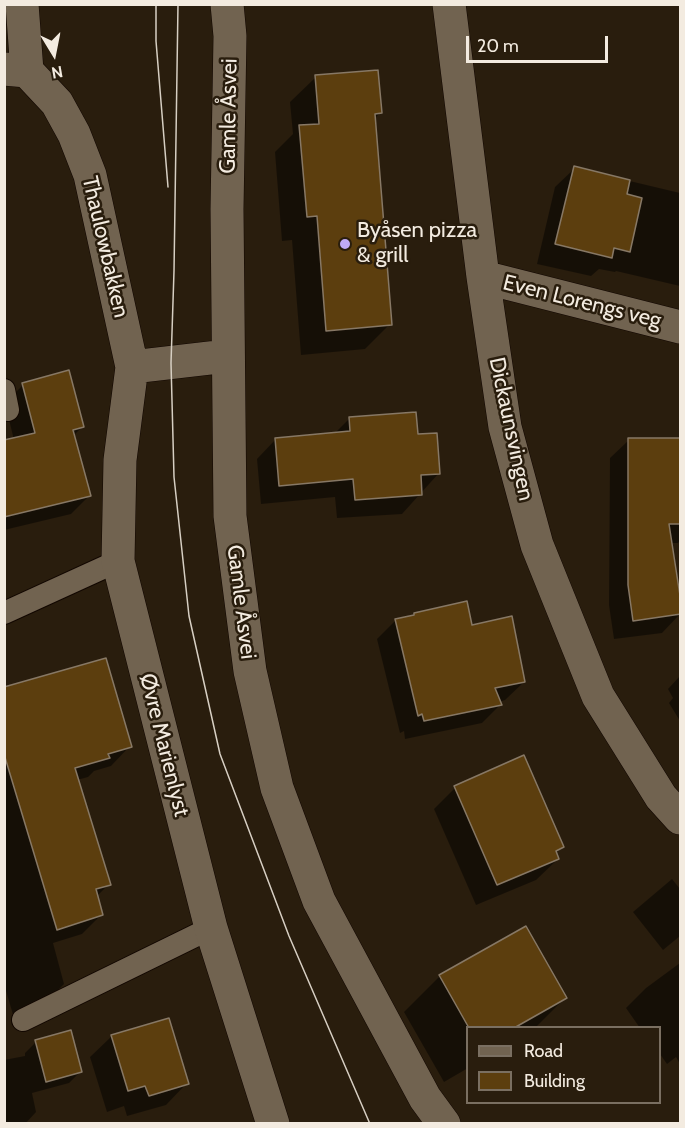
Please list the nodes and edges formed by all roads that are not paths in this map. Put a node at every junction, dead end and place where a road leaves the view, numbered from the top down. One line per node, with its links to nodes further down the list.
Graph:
1 (22, 4): 6 (street)
2 (227, 4): 5 (street, Gamle Åsvei)
3 (241, 4): 5 (street, Gamle Åsvei)
4 (449, 4): 7 (street, Dickaunsvingen)
5 (230, 36): 9 (street, Gamle Åsvei)
6 (16, 70): 10 (street, Thaulowbakken)
7 (483, 277): 8 (street, Even Lorengs veg); 13 (street, Dickaunsvingen)
8 (681, 327)
9 (227, 356): 10 (street); 17 (street, Gamle Åsvei)
10 (132, 367): 11 (street, Øvre Marienlyst)
11 (118, 561): 12 (lane); 14 (street, Øvre Marienlyst)
12 (4, 613)
13 (681, 818)
14 (211, 928): 15 (lane); 16 (street, Øvre Marienlyst)
15 (23, 1020)
16 (273, 1124)
17 (444, 1124)

